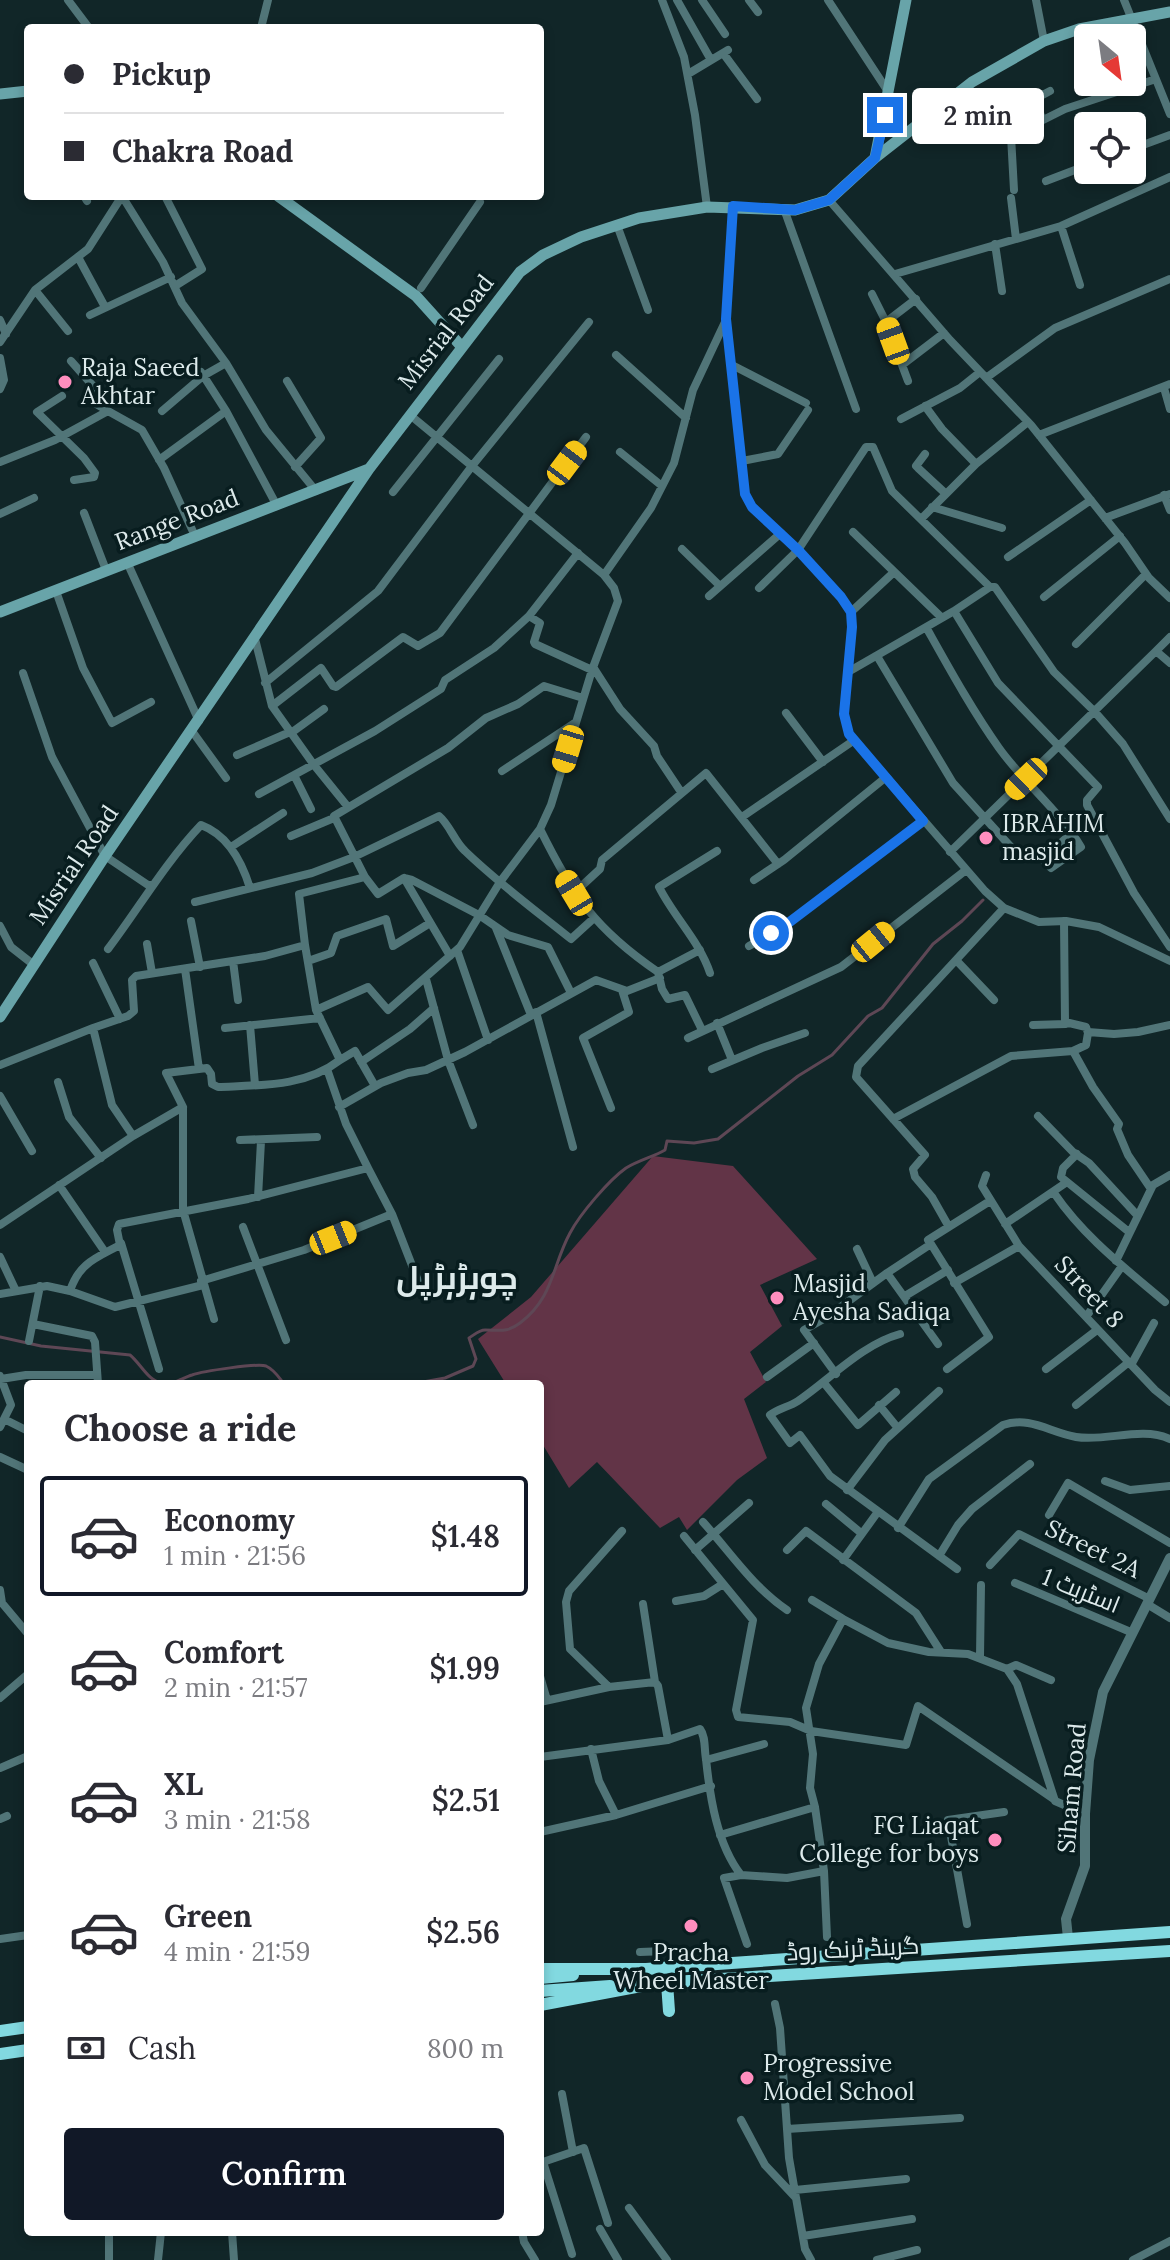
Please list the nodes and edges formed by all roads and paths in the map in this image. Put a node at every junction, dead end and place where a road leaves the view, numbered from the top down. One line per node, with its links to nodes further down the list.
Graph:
1 (68, 0): 13 (street)
2 (268, 0): 14 (street)
3 (702, 0): 15 (street)
4 (749, 0): 10 (street)
5 (828, 0): 23 (street)
6 (906, 0): 23 (main road)
7 (1036, 0): 16 (street)
8 (1124, 0): 12 (street)
9 (669, 1): 17 (street); 18 (street)
10 (758, 12)
11 (1170, 12): 12 (main road, Misrial Road)
12 (1129, 19): 16 (main road, Misrial Road); 19 (street)
13 (86, 24)
14 (262, 24)
15 (725, 34)
16 (1044, 41): 31 (main road, Misrial Road)
17 (711, 60): 18 (street); 25 (street)
18 (688, 74): 42 (street)
19 (1156, 79): 26 (street); 28 (street)
20 (24, 91): 22 (main road)
21 (1050, 91): 24 (street)
22 (0, 94)
23 (889, 94): 31 (main road)
24 (1036, 98): 27 (street); 28 (street)
25 (757, 99)
26 (1169, 108)
27 (997, 119)
28 (1042, 120): 46 (street)
29 (1170, 135): 30 (street)
30 (1146, 144)
31 (875, 158): 39 (main road, Misrial Road)
32 (1074, 170): 34 (street)
33 (1170, 177): 45 (street)
34 (1046, 181)
35 (119, 200): 48 (street)
36 (124, 200): 50 (street)
37 (167, 200): 53 (street)
38 (284, 200): 70 (main road)
39 (829, 200): 43 (main road, Misrial Road); 49 (street)
40 (480, 202): 54 (street)
41 (733, 206): 42 (main road, Misrial Road); 43 (main road, Misrial Road); 62 (street)
42 (707, 207): 44 (main road, Misrial Road)
43 (784, 209): 86 (street)
44 (617, 225): 60 (street); 70 (main road, Misrial Road)
45 (1061, 226): 46 (street); 52 (street)
46 (1016, 239): 47 (street)
47 (995, 244): 49 (street); 56 (street)
48 (78, 257): 55 (street); 59 (street)
49 (895, 274): 58 (street)
50 (171, 277): 53 (street); 59 (street)
51 (1170, 279): 79 (street)
52 (1080, 285)
53 (175, 286): 75 (street)
54 (421, 288)
55 (35, 290): 66 (street); 68 (street)
56 (1002, 291)
57 (872, 294): 65 (street)
58 (916, 299): 65 (street); 67 (street)
59 (105, 307): 61 (street)
60 (648, 310)
61 (90, 315)
62 (726, 319): 76 (street); 92 (street)
63 (0, 320): 68 (street)
64 (589, 322): 105 (street)
65 (886, 322): 77 (street)
66 (68, 331)
67 (944, 333): 77 (street); 79 (street)
68 (6, 334): 69 (street)
69 (0, 342)
70 (461, 346): 91 (main road, Misrial Road)
71 (616, 355): 92 (street)
72 (0, 358): 83 (street)
73 (499, 359): 97 (street)
74 (71, 361): 88 (street)
75 (226, 363): 78 (street); 106 (street)
76 (732, 365): 102 (street); 102 (street)
77 (902, 365): 81 (street)
78 (202, 374): 89 (street); 90 (street)
79 (983, 375): 85 (street); 94 (street)
80 (287, 381): 106 (street)
81 (908, 381)
82 (1167, 386): 87 (street); 95 (street)
83 (0, 389)
84 (62, 396): 96 (street)
85 (925, 406): 93 (street); 104 (street)
86 (856, 409)
87 (1170, 409)
88 (108, 411): 96 (street); 101 (street)
89 (162, 411)
90 (226, 411): 101 (street); 116 (street)
91 (410, 415): 97 (street); 107 (main road, Misrial Road)
92 (686, 418): 109 (street)
93 (901, 419)
94 (1028, 422): 95 (street); 104 (street)
95 (1039, 435): 115 (street)
96 (62, 436): 103 (street); 108 (street)
97 (437, 437): 105 (street); 111 (street)
98 (586, 437): 121 (street)
99 (620, 452): 109 (street)
100 (925, 454): 112 (street)
101 (159, 460): 127 (street)
102 (742, 461): 126 (street)
103 (0, 462)
104 (976, 464): 112 (street)
105 (472, 466): 121 (street); 160 (street)
106 (295, 467): 110 (street)
107 (369, 469): 110 (main road, Range Road); 152 (main road, Misrial Road)
108 (74, 480)
109 (662, 486): 137 (street)
110 (316, 491): 116 (main road, Range Road)
111 (393, 492)
112 (945, 493): 117 (street)
113 (1167, 494): 118 (street); 122 (street)
114 (34, 498): 120 (street)
115 (1091, 500): 122 (street); 132 (street)
116 (277, 506): 127 (main road, Range Road)
117 (932, 507): 123 (street); 124 (street)
118 (1170, 510)
119 (84, 513): 134 (street)
120 (0, 514)
121 (529, 514): 131 (street); 163 (street)
122 (1105, 518): 128 (street)
123 (921, 519): 130 (street); 139 (street)
124 (1002, 528)
125 (853, 532): 135 (street)
126 (781, 533): 130 (street); 138 (street)
127 (195, 536): 133 (main road, Range Road)
128 (1120, 536): 136 (street); 143 (street)
129 (682, 549): 138 (street)
130 (798, 550): 140 (street); 147 (street)
131 (578, 553): 137 (street); 148 (street)
132 (1008, 557)
133 (127, 562): 134 (main road, Range Road); 168 (street)
134 (106, 570): 141 (main road, Range Road)
135 (893, 573): 147 (street); 149 (street)
136 (1146, 574): 144 (street); 153 (street)
137 (604, 575): 157 (street)
138 (720, 586): 142 (street)
139 (990, 587): 145 (street); 165 (street)
140 (759, 588)
141 (56, 591): 146 (main road, Range Road); 162 (street)
142 (709, 596)
143 (1044, 597)
144 (1170, 598)
145 (954, 611): 149 (street); 171 (street)
146 (0, 612)
147 (851, 612): 158 (street)
148 (529, 616): 157 (street); 174 (street)
149 (942, 618): 150 (street)
150 (926, 627): 155 (street); 179 (street)
151 (1170, 637): 154 (street)
152 (255, 639): 160 (street); 168 (main road, Misrial Road)
153 (1076, 644)
154 (1156, 651): 156 (street); 165 (street)
155 (877, 656): 158 (street); 187 (street)
156 (1170, 663)
157 (593, 668): 161 (street); 180 (street)
158 (848, 672): 170 (street)
159 (23, 673): 196 (street)
160 (265, 683): 163 (street)
161 (583, 698): 167 (street); 182 (street)
162 (151, 702)
163 (272, 706): 169 (street)
164 (324, 709): 169 (street)
165 (1094, 711): 171 (street); 188 (street)
166 (786, 713): 173 (street)
167 (576, 721): 175 (street); 190 (street)
168 (195, 726): 177 (street); 196 (main road, Misrial Road)
169 (291, 732): 172 (street); 174 (street)
170 (853, 741): 173 (street); 178 (street)
171 (1060, 746): 179 (street); 220 (street)
172 (237, 755)
173 (823, 762): 185 (street)
174 (314, 765): 176 (street); 182 (street)
175 (502, 771)
176 (294, 775): 181 (street); 183 (street)
177 (226, 778)
178 (885, 778): 189 (street); 199 (street)
179 (1026, 779): 187 (street); 191 (street)
180 (681, 792): 185 (street); 207 (street)
181 (259, 794)
182 (348, 807): 186 (street)
183 (311, 809)
184 (283, 813): 193 (street)
185 (742, 817): 199 (street)
186 (334, 818): 192 (street); 197 (street)
187 (984, 819): 195 (street); 198 (street)
188 (1170, 819)
189 (923, 821): 195 (street); 219 (street)
190 (540, 829): 204 (street); 207 (street)
191 (1073, 832): 191 (street)
192 (291, 836)
193 (231, 847): 205 (street); 206 (street)
194 (717, 851): 222 (street)
195 (950, 852): 200 (street)
196 (105, 856): 205 (street); 229 (main road, Misrial Road)
197 (354, 857): 201 (street); 204 (street); 206 (street)
198 (1021, 858)
199 (778, 864): 203 (street)
200 (966, 870): 209 (street); 245 (street)
201 (365, 877): 202 (street); 218 (street)
202 (404, 878): 210 (street); 214 (street)
203 (754, 880)
204 (500, 882): 210 (street); 211 (street)
205 (152, 885): 221 (street)
206 (250, 888): 208 (street)
207 (574, 893): 211 (street)
208 (195, 902)
209 (1004, 908): 213 (street); 224 (street)
210 (479, 915): 216 (street); 223 (street)
211 (594, 918): 234 (street)
212 (191, 921): 230 (street)
213 (1064, 921): 227 (street); 246 (street)
214 (430, 923): 223 (street); 226 (street)
215 (0, 926): 229 (street)
216 (496, 928): 237 (street); 242 (street)
217 (147, 944): 232 (street)
218 (305, 945): 225 (street); 226 (street)
219 (749, 946)
220 (1170, 947)
221 (108, 949)
222 (700, 950): 233 (street); 234 (street)
223 (453, 953): 235 (street); 256 (street)
224 (956, 960): 239 (street); 274 (street)
225 (233, 961): 230 (street); 238 (street)
226 (308, 961): 241 (street)
227 (1170, 961)
228 (93, 963): 244 (street)
229 (34, 965): 243 (main road, Misrial Road)
230 (200, 967): 231 (street)
231 (185, 969): 232 (street); 263 (street)
232 (152, 973): 244 (street)
233 (710, 973)
234 (659, 975): 236 (street); 252 (street)
235 (426, 979): 240 (street); 241 (street)
236 (622, 990): 237 (street); 272 (street)
237 (571, 993): 242 (street)
238 (238, 1000)
239 (994, 1000)
240 (434, 1008): 259 (street); 261 (street)
241 (318, 1014): 247 (street); 258 (street)
242 (533, 1014): 256 (street); 280 (street)
243 (0, 1017)
244 (120, 1019): 250 (street)
245 (717, 1023): 252 (street); 260 (street)
246 (1066, 1024): 248 (street); 253 (street)
247 (250, 1025): 251 (street); 267 (street)
248 (1033, 1025)
249 (1170, 1025): 253 (street)
250 (93, 1028): 262 (street); 276 (street)
251 (225, 1028)
252 (702, 1030): 255 (street)
253 (1088, 1032): 257 (street)
254 (805, 1033): 260 (street)
255 (688, 1038)
256 (488, 1040): 259 (street)
257 (1073, 1051): 274 (street); 289 (street)
258 (340, 1060): 261 (street); 264 (street)
259 (448, 1060): 268 (street); 275 (street)
260 (732, 1060): 265 (street)
261 (361, 1062): 268 (street)
262 (0, 1065)
263 (199, 1069): 267 (street); 270 (street)
264 (327, 1069): 267 (street); 271 (street)
265 (712, 1069)
266 (58, 1082): 283 (street)
267 (255, 1085)
268 (375, 1086): 271 (street)
269 (0, 1096): 281 (street)
270 (183, 1107): 276 (street); 293 (street)
271 (339, 1107): 284 (street)
272 (611, 1108)
273 (1038, 1116): 282 (street)
274 (893, 1119): 299 (street)
275 (473, 1125)
276 (133, 1136): 283 (street)
277 (317, 1137): 279 (street)
278 (240, 1140): 279 (street)
279 (261, 1141): 291 (street)
280 (573, 1147)
281 (32, 1151)
282 (1077, 1154): 287 (street); 295 (street)
283 (101, 1158): 288 (street)
284 (368, 1168): 291 (street); 294 (street)
285 (986, 1175): 292 (street)
286 (1170, 1175): 289 (street)
287 (1067, 1182): 290 (street); 300 (street)
288 (59, 1185): 297 (street); 305 (street)
289 (1151, 1189): 295 (street)
290 (1054, 1193): 296 (street); 307 (street)
291 (258, 1197): 293 (street)
292 (990, 1201): 296 (street, Street 8); 299 (street)
293 (183, 1210): 301 (street); 311 (street)
294 (392, 1214): 308 (street); 315 (street)
295 (1137, 1215): 300 (street)
296 (1005, 1224): 303 (street, Street 8)
297 (0, 1225)
298 (243, 1227): 308 (street)
299 (949, 1227): 302 (street)
300 (1129, 1232): 307 (street)
301 (121, 1243): 305 (street); 320 (street)
302 (931, 1244): 309 (street); 310 (street)
303 (1019, 1246): 313 (street); 322 (street, Street 8)
304 (857, 1249): 312 (street)
305 (105, 1252): 317 (street)
306 (0, 1257): 316 (street)
307 (1119, 1263): 321 (street); 322 (street)
308 (257, 1265): 311 (street); 328 (street)
309 (948, 1270): 313 (street); 319 (street)
310 (887, 1273): 312 (street); 319 (street)
311 (202, 1283): 320 (street); 323 (street)
312 (873, 1283): 330 (street)
313 (954, 1283): 334 (street)
314 (40, 1286): 316 (street); 317 (street); 325 (street)
315 (420, 1286)
316 (16, 1291): 318 (street)
317 (70, 1291): 320 (street)
318 (0, 1294)
319 (905, 1296): 331 (street)
320 (139, 1302): 333 (street)
321 (1165, 1302)
322 (1086, 1317): 326 (street, Street 8)
323 (214, 1319)
324 (1154, 1323): 332 (street)
325 (33, 1324): 329 (street); 339 (street)
326 (1097, 1330): 332 (street, Street 8); 335 (street)
327 (900, 1334): 336 (street)
328 (286, 1340)
329 (29, 1341)
330 (814, 1343): 336 (street); 338 (street)
331 (938, 1344)
332 (1130, 1364): 343 (street, Street 8); 345 (street)
333 (159, 1369)
334 (947, 1369)
335 (1046, 1369)
336 (836, 1374): 340 (street)
337 (1, 1377): 339 (street); 346 (street)
338 (767, 1377)
339 (98, 1380)
340 (824, 1383): 344 (street); 355 (street)
341 (939, 1391): 347 (street)
342 (896, 1392): 344 (street)
343 (1170, 1402)
344 (879, 1405): 347 (street)
345 (1076, 1405)
346 (2, 1423): 348 (street)
347 (897, 1427): 355 (street)
348 (24, 1430)
349 (1170, 1439): 361 (street)
350 (0, 1457): 352 (street)
351 (1030, 1464): 369 (street)
352 (24, 1468)
353 (1105, 1481): 354 (street)
354 (1170, 1486)
355 (847, 1490): 358 (street)
356 (749, 1503): 364 (street)
357 (826, 1504): 363 (street)
358 (877, 1513): 361 (street); 363 (street)
359 (1049, 1515): 366 (street)
360 (703, 1522): 364 (street)
361 (898, 1528): 369 (street)
362 (622, 1531): 395 (street)
363 (861, 1533): 371 (street)
364 (713, 1534): 367 (street); 384 (street)
365 (684, 1536): 367 (street)
366 (1170, 1543)
367 (695, 1550): 376 (street)
368 (787, 1550): 371 (street)
369 (939, 1556): 373 (street)
370 (1170, 1558): 374 (street, Siham Road)
371 (843, 1560): 389 (street)
372 (990, 1565): 381 (street, Street 2A)
373 (957, 1569)
374 (1166, 1575): 381 (street, Siham Road)
375 (1015, 1583): 388 (street, اسٹریٹ 1)
376 (723, 1584): 380 (street); 398 (street)
377 (981, 1585): 390 (street)
378 (0, 1590): 382 (street)
379 (812, 1600): 386 (street)
380 (676, 1601)
381 (1148, 1601): 385 (street, Street 2A); 388 (street, Siham Road)
382 (1, 1604): 387 (street)
383 (643, 1604): 394 (street)
384 (787, 1610)
385 (1170, 1618)
386 (843, 1619): 389 (street); 398 (street)
387 (24, 1630)
388 (1133, 1633): 410 (street, Siham Road)
389 (941, 1652): 390 (street)
390 (980, 1657): 391 (street)
391 (1007, 1669): 393 (street); 407 (street)
392 (24, 1677): 396 (street)
393 (1051, 1680)
394 (655, 1682): 395 (street); 399 (street)
395 (609, 1687): 397 (street)
396 (0, 1698)
397 (544, 1701)
398 (811, 1731): 407 (street); 408 (street)
399 (668, 1740): 401 (street); 404 (street)
400 (764, 1744): 404 (street)
401 (591, 1749): 402 (street); 411 (street)
402 (544, 1756)
403 (24, 1758): 405 (street)
404 (706, 1760): 406 (street)
405 (0, 1768)
406 (711, 1786): 411 (street); 413 (street)
407 (1055, 1801): 410 (street)
408 (815, 1807): 413 (street); 414 (street)
409 (1004, 1812): 416 (street)
410 (1085, 1814): 420 (street, Siham Road)
411 (616, 1815): 412 (street)
412 (544, 1831)
413 (720, 1835): 415 (street)
414 (824, 1871): 415 (street); 419 (street)
415 (741, 1875): 422 (street)
416 (967, 1924)
417 (1170, 1932): 420 (highway, گرینڈ ٹرنک روڈ)
418 (24, 1936): 421 (street)
419 (827, 1937)
420 (1068, 1938): 427 (highway, گرینڈ ٹرنک روڈ)
421 (0, 1939)
422 (747, 1944)
423 (666, 1951): 425 (street)
424 (1170, 1951): 429 (highway, گرینڈ ٹرنک روڈ)
425 (640, 1952)
426 (544, 1969): 427 (highway, گرینڈ ٹرنک روڈ)
427 (626, 1970): 428 (highway)
428 (544, 1978)
429 (662, 1983): 430 (highway); 431 (highway, گرینڈ ٹرنک روڈ); 433 (highway)
430 (544, 1991)
431 (544, 2004)
432 (775, 2004): 441 (street)
433 (669, 2011)
434 (24, 2028): 435 (highway)
435 (0, 2031)
436 (24, 2051): 437 (highway)
437 (0, 2054)
438 (562, 2094): 442 (street)
439 (960, 2118): 441 (street)
440 (741, 2120): 446 (street)
441 (787, 2129): 446 (street)
442 (573, 2152): 443 (street); 449 (street)
443 (544, 2162)
444 (544, 2169): 458 (street)
445 (906, 2179): 446 (street)
446 (795, 2194): 455 (street)
447 (629, 2208): 464 (street)
448 (912, 2219): 455 (street)
449 (608, 2223)
450 (600, 2229): 463 (street)
451 (109, 2236): 459 (street)
452 (161, 2236): 460 (street)
453 (232, 2236): 461 (street)
454 (523, 2236): 462 (street)
455 (803, 2236): 465 (street)
456 (1170, 2241): 467 (street)
457 (917, 2250): 466 (street)
458 (572, 2254)
459 (109, 2260)
460 (158, 2260)
461 (234, 2260)
462 (535, 2260)
463 (618, 2260)
464 (667, 2260)
465 (811, 2260)
466 (877, 2260)
467 (1133, 2260)

